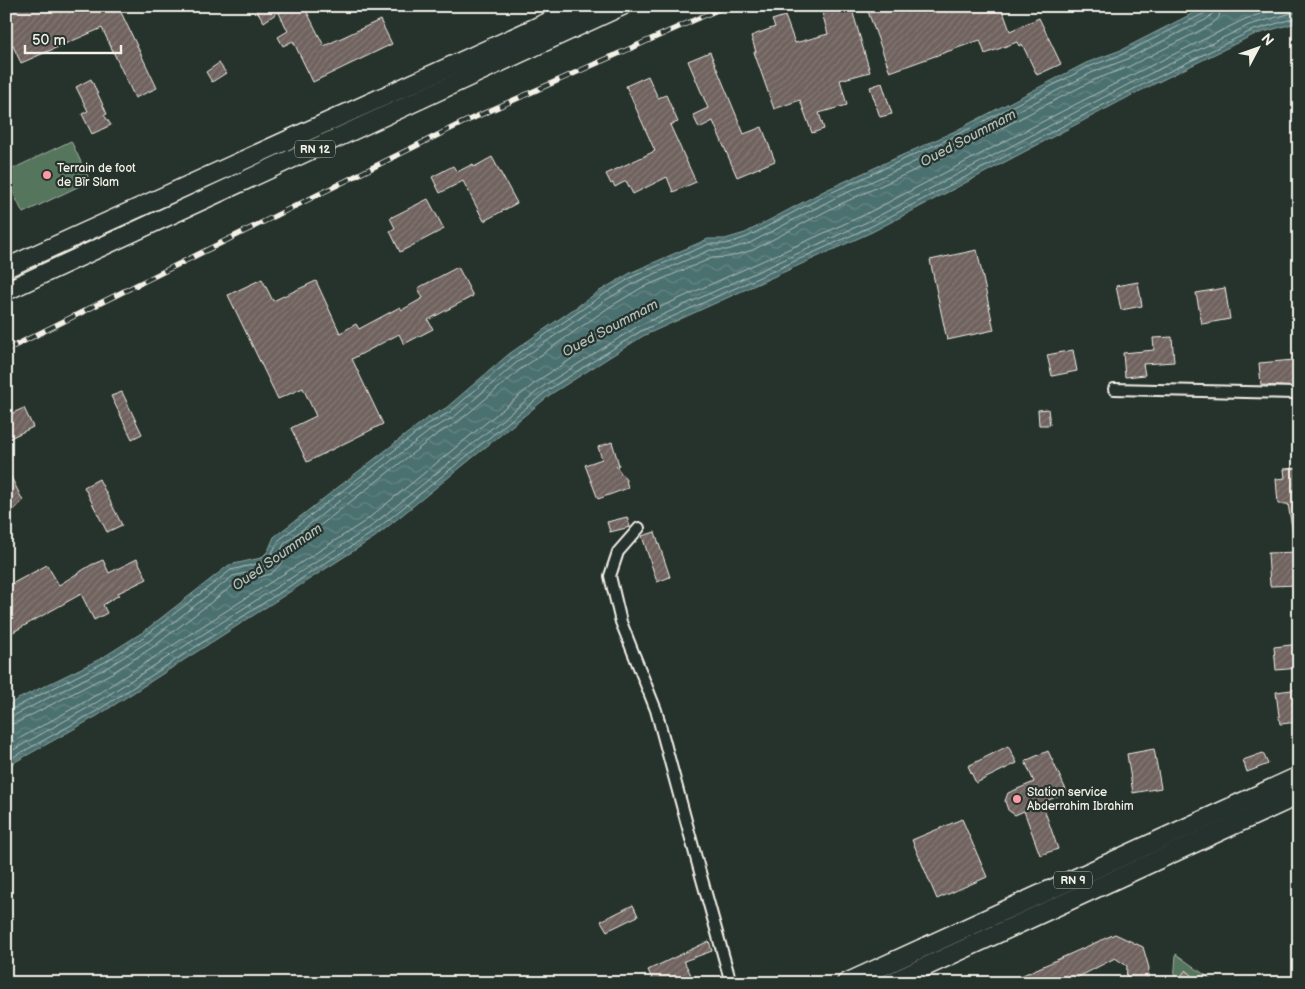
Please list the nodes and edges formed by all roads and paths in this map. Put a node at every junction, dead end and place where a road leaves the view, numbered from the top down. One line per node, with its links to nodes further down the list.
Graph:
1 (583, 6): 3 (highway, RN 12)
2 (622, 6): 4 (highway, RN 12)
3 (6, 268)
4 (6, 291)
5 (1114, 388): 6 (street)
6 (1299, 395)
7 (639, 528): 10 (street)
8 (1299, 776): 11 (highway, RN 9)
9 (1299, 795): 12 (highway, RN 9)
10 (731, 983)
11 (846, 983)
12 (890, 983)

